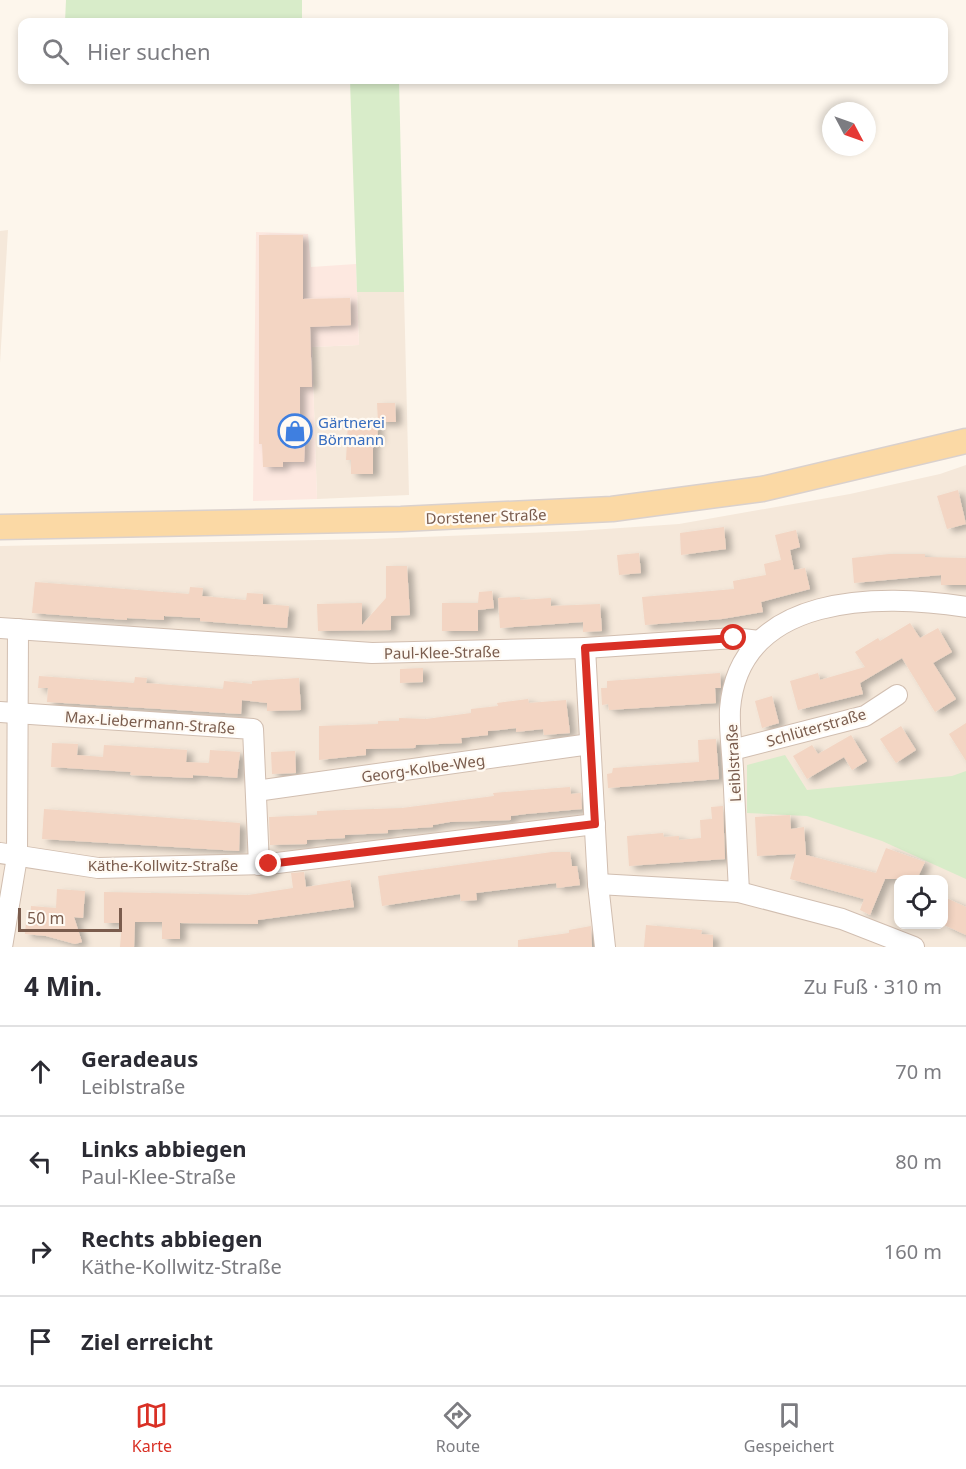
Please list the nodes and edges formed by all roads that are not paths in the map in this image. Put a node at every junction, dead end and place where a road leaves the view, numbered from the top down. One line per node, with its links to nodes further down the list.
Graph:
1 (966, 441): 2 (main road, Dorstener Straße)
2 (0, 527)
3 (966, 607): 5 (street, Leiblstraße)
4 (9, 629): 6 (street, Paul-Klee-Straße); 8 (street)
5 (759, 641): 6 (street); 10 (street, Leiblstraße)
6 (585, 648): 9 (street)
7 (897, 695): 10 (street, Schlüterstraße)
8 (10, 713): 11 (street, Max-Liebermann-Straße); 13 (street)
9 (590, 744): 11 (street, Georg-Kolbe-Weg); 12 (street)
10 (732, 750): 16 (street, Leiblstraße)
11 (256, 791): 14 (street, Max-Liebermann-Straße)
12 (595, 824): 14 (street, Käthe-Kollwitz-Straße); 15 (street)
13 (9, 855): 14 (street, Käthe-Kollwitz-Straße); 17 (street)
14 (259, 865)
15 (598, 884): 16 (street); 18 (street)
16 (739, 892): 19 (street)
17 (2, 947)
18 (605, 947)
19 (914, 947)

